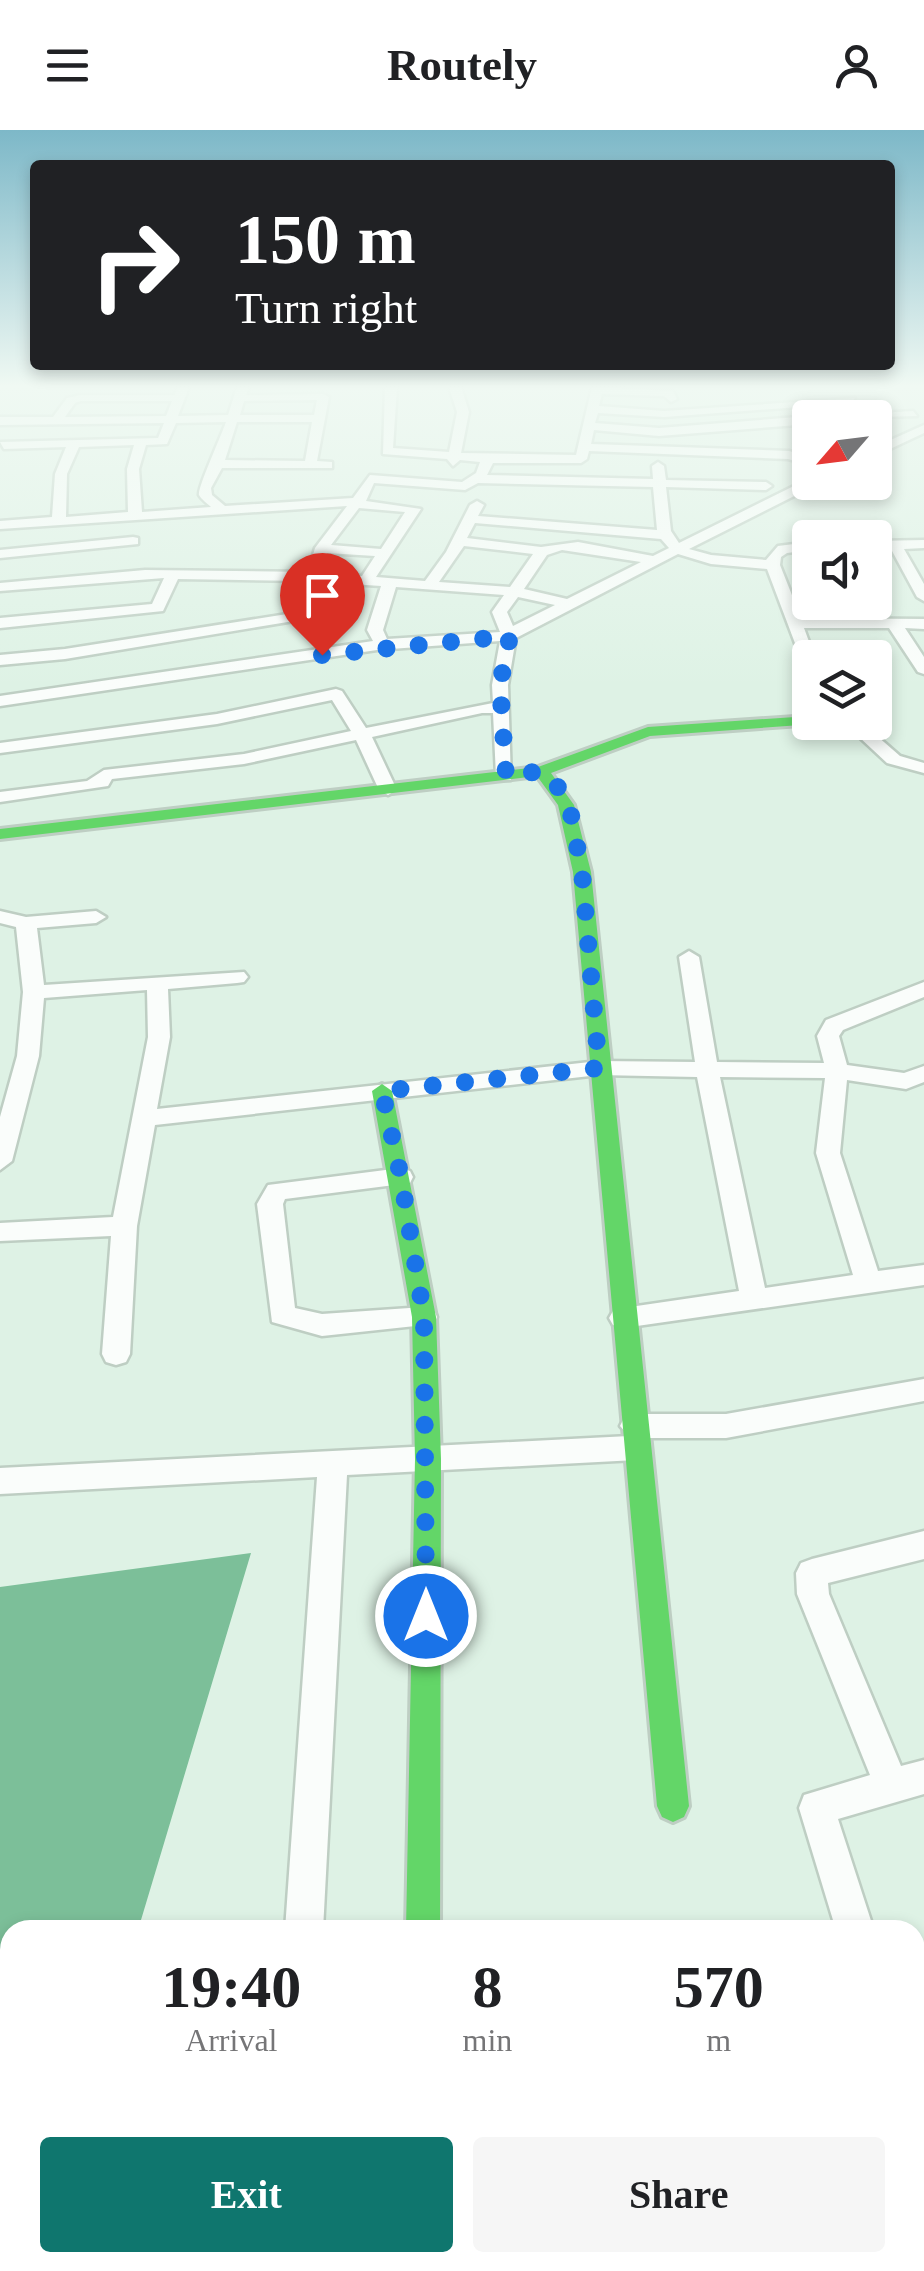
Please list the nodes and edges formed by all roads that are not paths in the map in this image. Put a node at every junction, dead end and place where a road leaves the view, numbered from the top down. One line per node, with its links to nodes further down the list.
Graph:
1 (60, 487): 16 (street)
2 (134, 487): 13 (street)
3 (206, 487): 12 (street)
4 (367, 487): 11 (street)
5 (469, 487): 15 (street)
6 (566, 487): 10 (street)
7 (661, 487): 18 (street)
8 (780, 487): 9 (street)
9 (791, 492): 27 (street)
10 (562, 497)
11 (360, 502): 12 (street); 25 (street); 29 (street)
12 (219, 507): 13 (street)
13 (135, 513): 14 (street)
14 (88, 517): 16 (street); 24 (street)
15 (470, 519): 18 (street); 19 (street)
16 (59, 520): 17 (street)
17 (0, 524)
18 (664, 535): 27 (street)
19 (459, 541): 28 (street); 39 (street)
20 (133, 542): 24 (street)
21 (892, 544): 22 (street)
22 (895, 544): 23 (street); 33 (street)
23 (924, 544)
24 (90, 546): 30 (street); 36 (street)
25 (322, 548): 29 (street); 35 (street)
26 (792, 548): 32 (street)
27 (676, 549): 31 (street); 32 (street)
28 (542, 551): 31 (street); 41 (street)
29 (384, 553): 37 (street)
30 (0, 554)
31 (652, 560): 43 (street)
32 (773, 565): 47 (street)
33 (917, 572): 42 (street)
34 (173, 574): 35 (street); 36 (street); 44 (street)
35 (313, 576): 37 (street); 54 (street)
36 (92, 578): 40 (street); 44 (street)
37 (366, 580): 38 (street)
38 (390, 582): 39 (street); 53 (street)
39 (429, 585): 41 (street)
40 (0, 587)
41 (517, 592): 43 (street); 51 (street)
42 (924, 597)
43 (567, 604): 51 (street)
44 (96, 614): 46 (street)
45 (861, 620): 48 (street)
46 (0, 623)
47 (795, 623): 48 (street); 52 (street)
48 (863, 624): 49 (street)
49 (894, 624): 50 (street); 56 (street)
50 (924, 624)
51 (510, 636): 53 (street); 59 (street)
52 (801, 640)
53 (382, 646): 57 (street)
54 (79, 651): 55 (street); 57 (street)
55 (0, 660)
56 (924, 669)
57 (96, 692): 58 (street)
58 (0, 701)
59 (502, 708): 61 (street); 66 (street)
60 (792, 722): 65 (street)
61 (362, 734): 63 (street); 67 (street); 68 (street)
62 (870, 740): 64 (street)
63 (0, 748)
64 (924, 768)
65 (541, 771): 66 (street); 78 (street)
66 (506, 776): 67 (street)
67 (388, 790): 69 (street)
68 (0, 797)
69 (0, 834)
70 (96, 916): 72 (street)
71 (0, 917): 72 (street)
72 (26, 923): 77 (street)
73 (689, 957): 79 (street)
74 (237, 977): 75 (street)
75 (157, 983): 77 (street); 83 (street)
76 (924, 988): 80 (street)
77 (34, 992): 84 (street)
78 (599, 1068): 79 (street); 82 (street); 92 (street)
79 (706, 1069): 80 (street); 90 (street)
80 (837, 1070): 81 (street); 89 (street)
81 (924, 1074)
82 (382, 1091): 83 (street); 85 (street)
83 (144, 1118): 86 (street)
84 (0, 1162)
85 (401, 1177): 91 (street); 91 (street)
86 (124, 1226): 87 (street); 93 (street)
87 (0, 1232)
88 (924, 1275): 89 (street)
89 (869, 1283): 90 (street)
90 (754, 1300): 92 (street)
91 (424, 1317): 96 (street)
92 (624, 1318): 95 (street)
93 (116, 1354)
94 (924, 1390): 95 (street)
95 (635, 1437): 96 (street); 101 (street)
96 (428, 1459): 97 (street); 103 (street)
97 (333, 1464): 98 (street); 102 (street)
98 (0, 1482)
99 (924, 1545): 100 (street)
100 (908, 1782): 104 (street)
101 (673, 1806)
102 (305, 1920)
103 (423, 1920)
104 (853, 1920)

